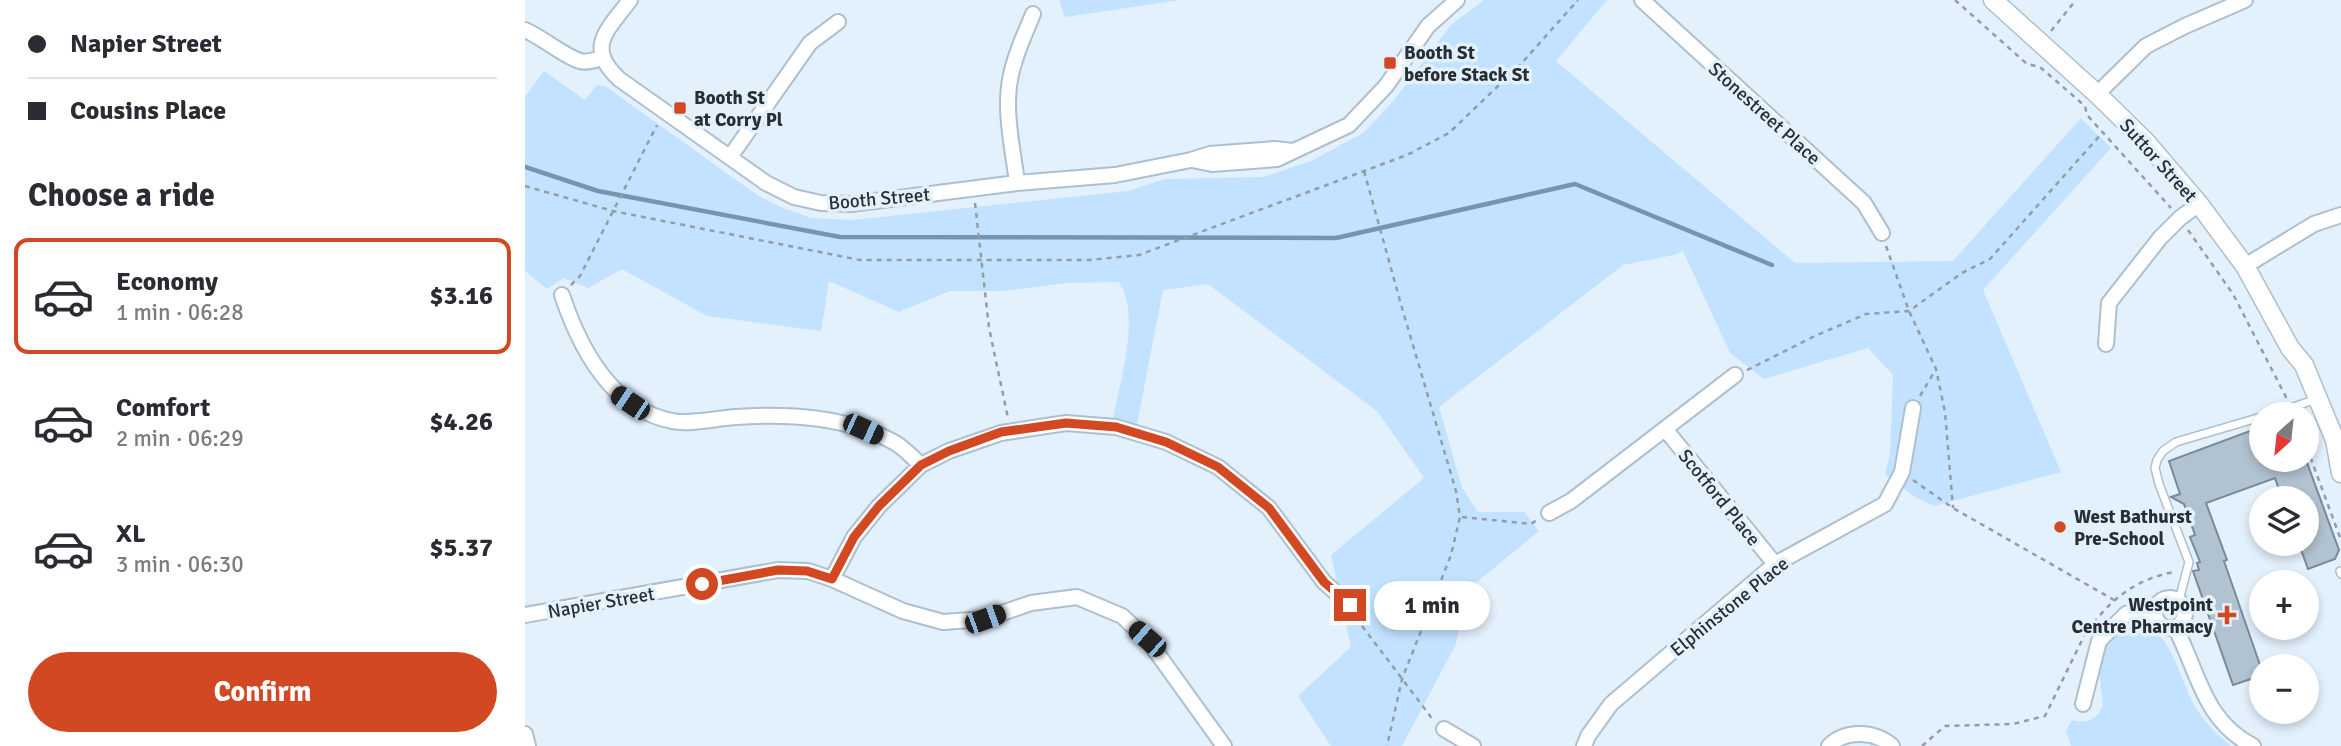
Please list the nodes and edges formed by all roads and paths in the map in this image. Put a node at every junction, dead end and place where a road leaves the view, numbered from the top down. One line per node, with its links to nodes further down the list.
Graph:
1 (630, 0): 13 (street)
2 (1457, 0): 19 (street, Booth Street)
3 (1578, 0): 18 (path)
4 (1642, 0): 26 (street, Stonestreet Place)
5 (1955, 0): 16 (path)
6 (1993, 0): 12 (street, Suttor Street)
7 (2077, 0): 12 (path)
8 (2245, 0): 14 (street)
9 (1033, 14): 19 (street)
10 (838, 22): 17 (street)
11 (525, 30): 13 (street)
12 (2041, 44): 14 (street, Suttor Street)
13 (604, 63): 15 (street, Booth Street)
14 (2097, 94): 22 (street, Suttor Street)
15 (664, 111): 17 (street, Booth Street); 23 (path)
16 (2103, 132): 25 (path); 30 (path)
17 (730, 157): 21 (street, Booth Street)
18 (1364, 171): 27 (path); 48 (path)
19 (1017, 183): 21 (street, Booth Street)
20 (525, 186): 23 (path)
21 (974, 188): 27 (path)
22 (2199, 204): 25 (street); 28 (street, Suttor Street)
23 (614, 211): 27 (path); 29 (path)
24 (2341, 215): 28 (street)
25 (2181, 218): 31 (street); 35 (path)
26 (1882, 233): 30 (path)
27 (980, 260): 40 (path)
28 (2245, 265): 32 (street, Suttor Street)
29 (562, 295): 42 (street)
30 (1909, 311): 33 (path); 34 (path)
31 (2106, 344)
32 (2290, 348): 36 (street, Suttor Street); 43 (street, Suttor Street)
33 (1936, 369): 37 (path); 46 (path)
34 (1735, 375): 39 (street, Scotford Place)
35 (2298, 402)
36 (2300, 402)
37 (1913, 408): 44 (street, Elphinstone Place)
38 (2249, 421): 51 (lane)
39 (1665, 429): 47 (street, Scotford Place); 50 (street, Scotford Place)
40 (1011, 431): 42 (street); 55 (street)
41 (2319, 436): 43 (street, Suttor Street)
42 (921, 465): 52 (street)
43 (2340, 466)
44 (1902, 472): 46 (path); 50 (street, Elphinstone Place)
45 (2316, 472): 49 (path)
46 (1953, 508): 53 (path)
47 (1549, 513): 48 (path)
48 (1460, 517): 59 (path)
49 (2341, 540)
50 (1775, 564): 67 (street, Elphinstone Place)
51 (2187, 569): 53 (path); 54 (lane)
52 (832, 579): 57 (street, Napier Street); 64 (street, Napier Street)
53 (2114, 600): 70 (path)
54 (2179, 600): 56 (street); 58 (street)
55 (1350, 605): 59 (path)
56 (2155, 613): 58 (street); 60 (street)
57 (525, 615)
58 (2175, 627): 71 (street)
59 (1402, 679): 61 (path); 65 (path)
60 (2083, 704)
61 (1444, 729): 66 (street)
62 (525, 734): 63 (street)
63 (528, 746)
64 (1224, 746)
65 (1387, 746)
66 (1473, 746)
67 (1584, 746)
68 (1829, 746): 69 (street)
69 (1892, 746)
70 (1922, 746)
71 (2252, 746)

